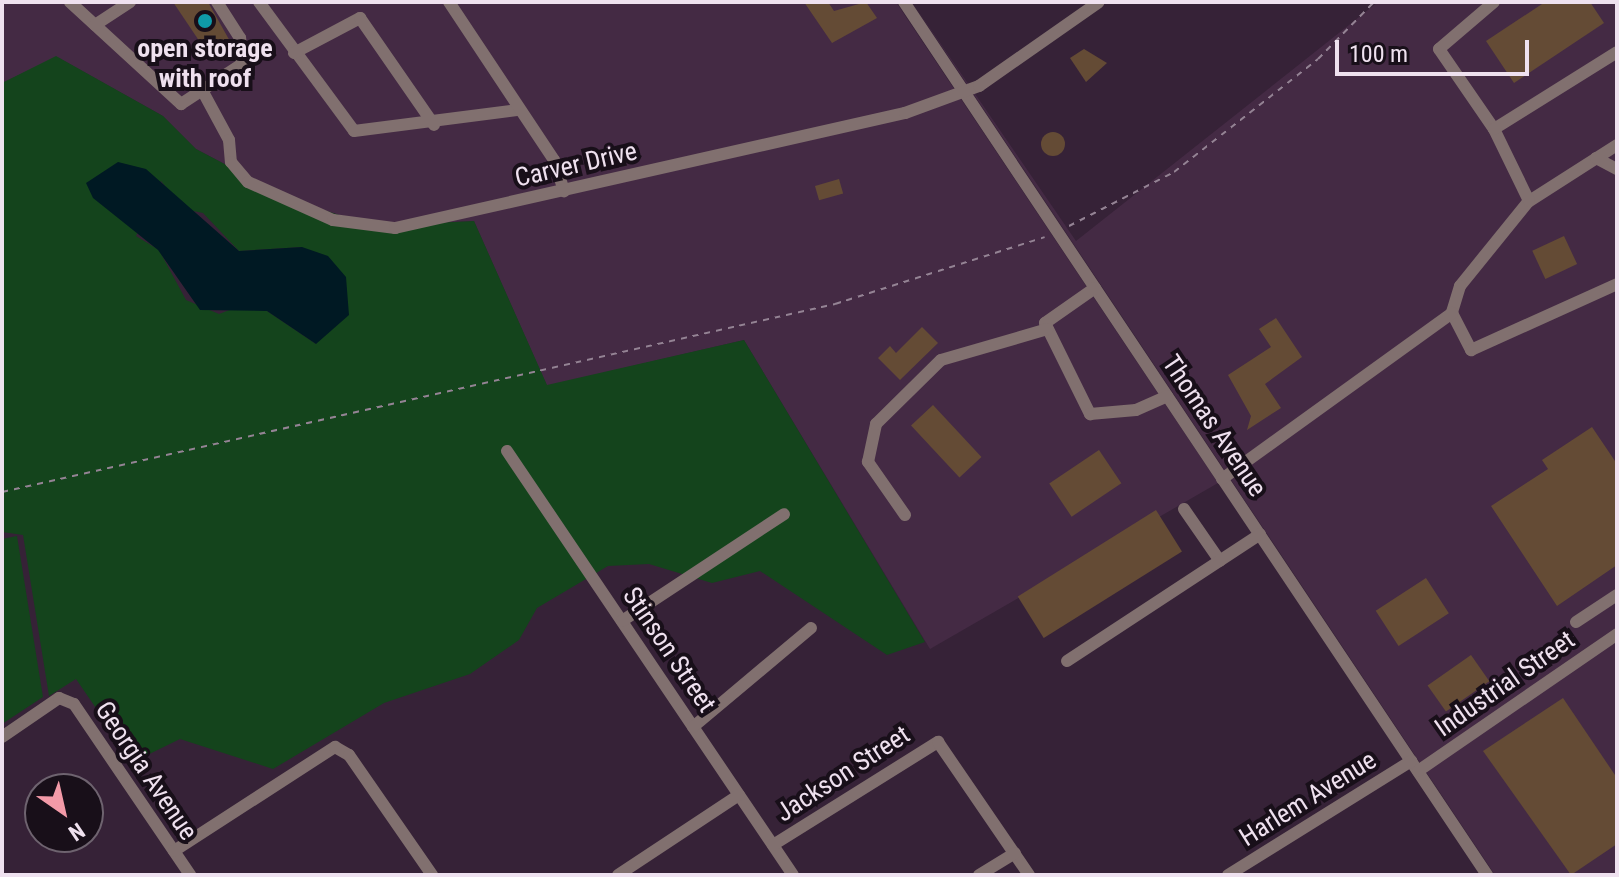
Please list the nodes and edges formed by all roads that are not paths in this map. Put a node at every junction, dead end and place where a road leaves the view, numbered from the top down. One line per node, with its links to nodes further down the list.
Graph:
1 (70, 2): 10 (street)
2 (130, 2): 10 (street)
3 (217, 2): 13 (street)
4 (259, 2): 12 (street)
5 (449, 2): 15 (street)
6 (904, 2): 14 (street, Thomas Avenue)
7 (1099, 2): 14 (street, Carver Drive)
8 (1494, 2): 9 (street)
9 (1475, 8): 17 (street)
10 (95, 25): 13 (street)
11 (1617, 52): 17 (street)
12 (294, 53): 16 (street); 16 (street)
13 (202, 90): 21 (street, Carver Drive)
14 (964, 92): 21 (street, Carver Drive); 24 (street, Thomas Avenue)
15 (519, 110): 16 (street); 21 (street)
16 (434, 125)
17 (1494, 129): 22 (street)
18 (1617, 145): 19 (street)
19 (1596, 158): 20 (street); 22 (street)
20 (1617, 169)
21 (564, 191)
22 (1529, 201): 25 (street)
23 (1617, 284): 25 (street)
24 (1095, 288): 26 (street); 27 (street, Thomas Avenue)
25 (1452, 313): 29 (street)
26 (1048, 329): 27 (street); 32 (street)
27 (1167, 396): 29 (street, Thomas Avenue)
28 (507, 451): 36 (street, Stinson Street)
29 (1222, 479): 33 (street, Thomas Avenue)
30 (1184, 509): 34 (street)
31 (784, 514): 36 (street)
32 (905, 515)
33 (1260, 534): 34 (street); 43 (street, Thomas Avenue)
34 (1220, 561): 40 (street)
35 (1617, 595): 37 (street)
36 (622, 621): 41 (street, Stinson Street)
37 (1576, 622)
38 (811, 628): 41 (street)
39 (1617, 634): 43 (street, Industrial Street)
40 (1067, 661)
41 (693, 727): 44 (street, Stinson Street)
42 (2, 737): 46 (street, Georgia Avenue)
43 (1414, 766): 54 (street, Harlem Avenue); 55 (street, Thomas Avenue)
44 (739, 795): 45 (street, Stinson Street); 50 (street)
45 (773, 845): 47 (street, Jackson Street); 51 (street, Stinson Street)
46 (174, 851): 48 (street, Georgia Avenue); 49 (street)
47 (1015, 853): 52 (street); 53 (street)
48 (190, 875)
49 (432, 875)
50 (618, 875)
51 (793, 875)
52 (979, 875)
53 (1029, 875)
54 (1228, 875)
55 (1487, 875)

